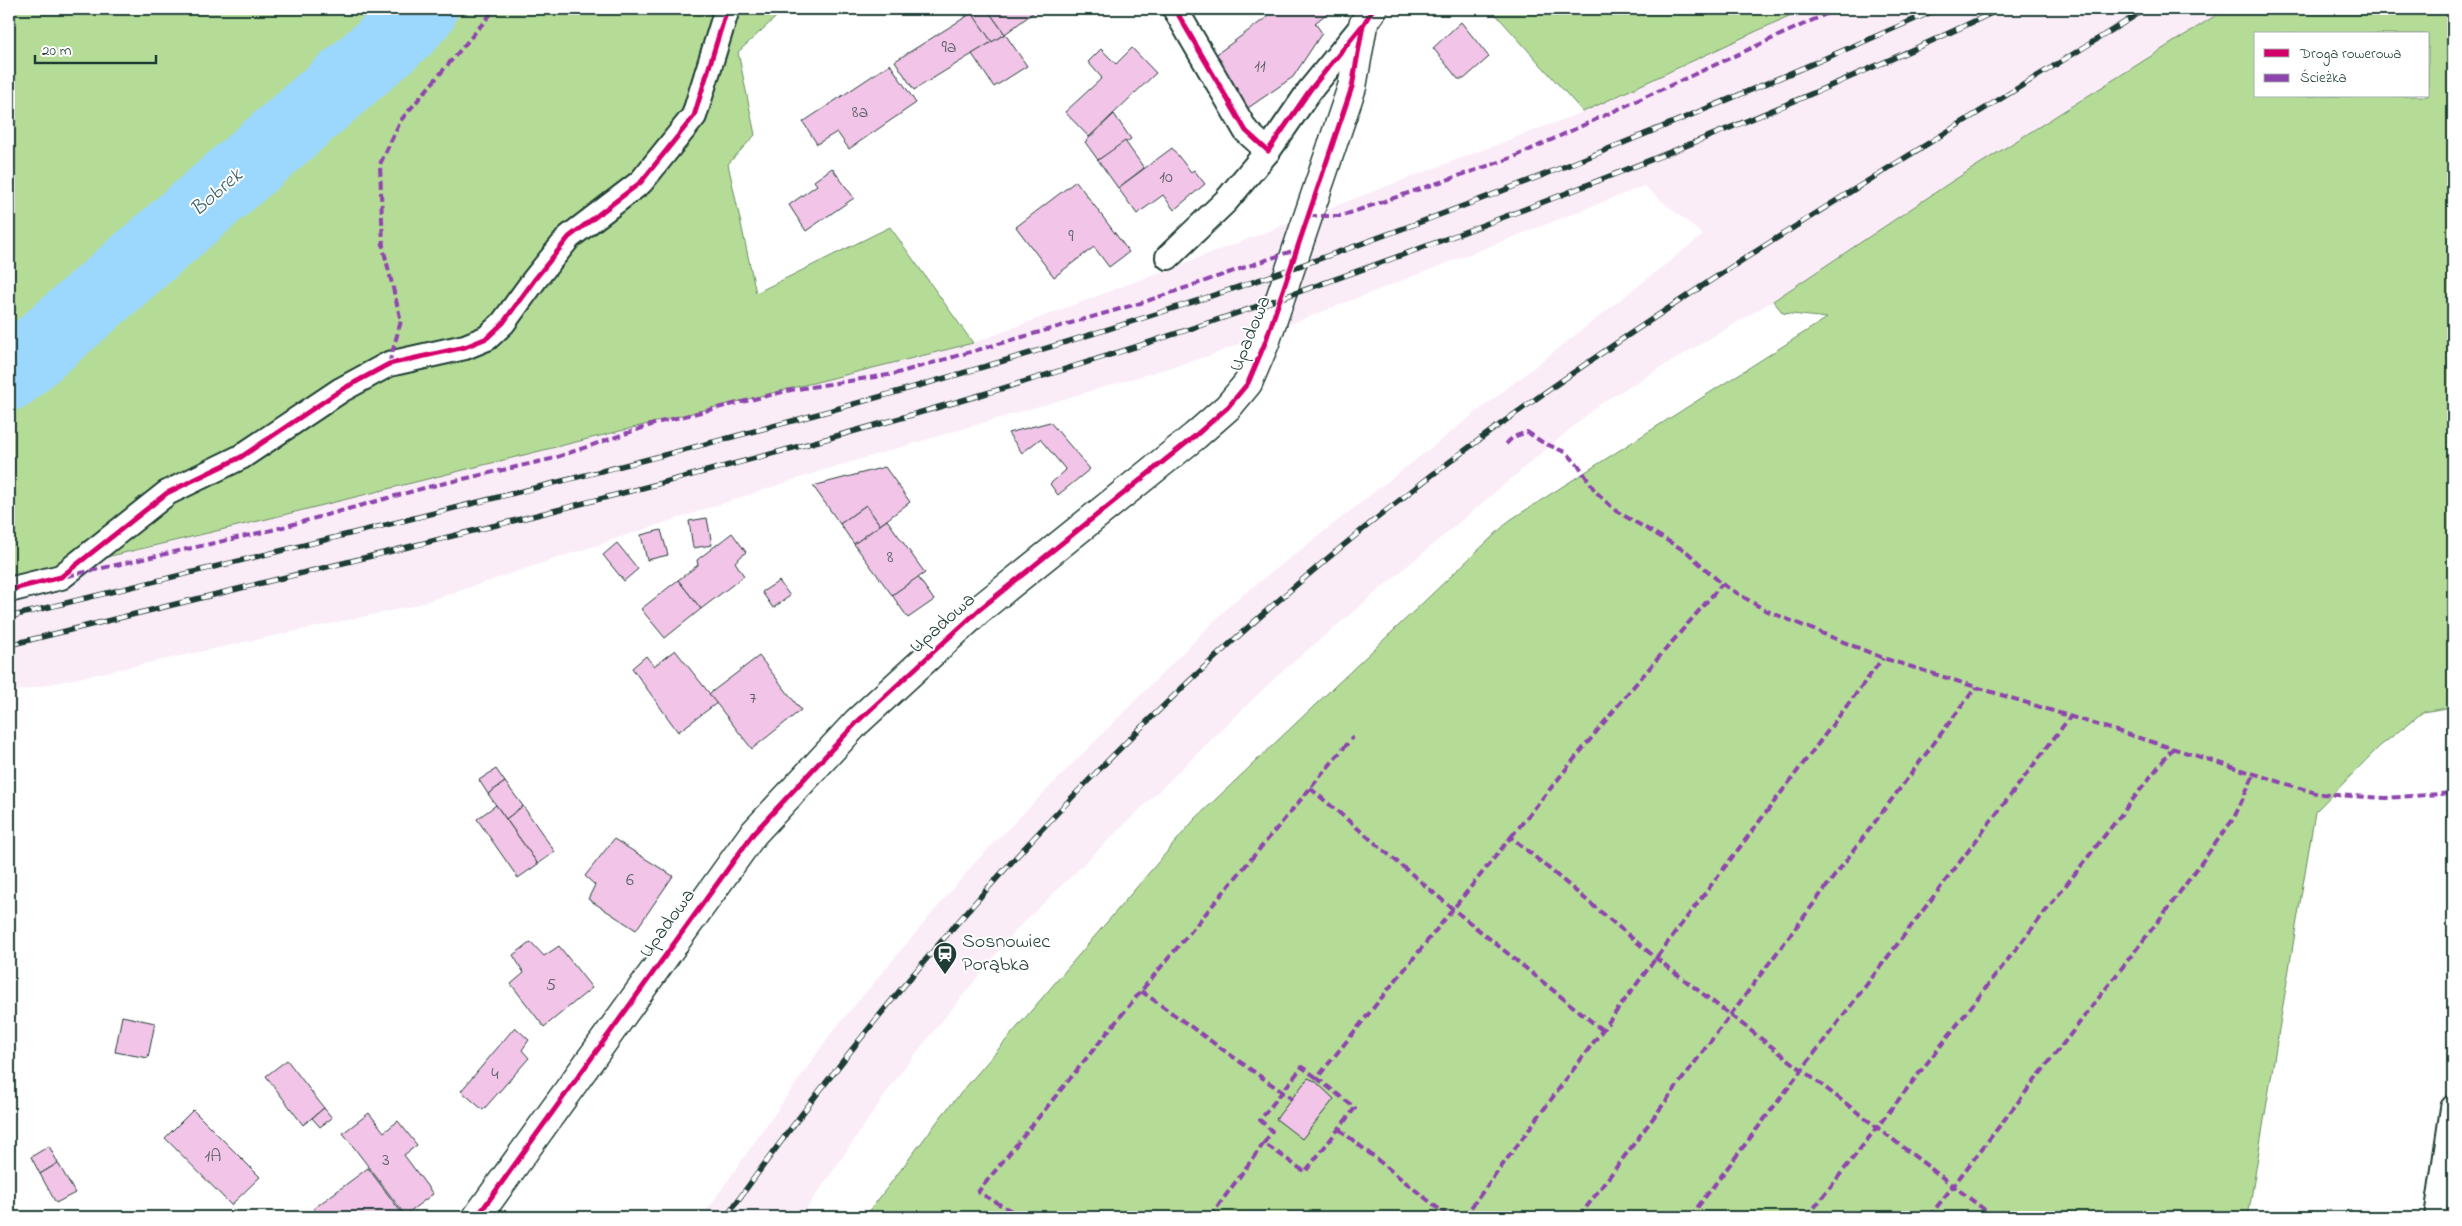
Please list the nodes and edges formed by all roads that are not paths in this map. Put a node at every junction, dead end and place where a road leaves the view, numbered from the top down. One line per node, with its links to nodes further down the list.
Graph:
1 (727, 9): 6 (lane)
2 (1175, 9): 4 (lane)
3 (1368, 17): 4 (lane); 8 (street, Upadowa)
4 (1268, 151): 5 (lane)
5 (1168, 257)
6 (9, 590)
7 (2453, 1108): 9 (lane)
8 (477, 1217)
9 (2437, 1217)

